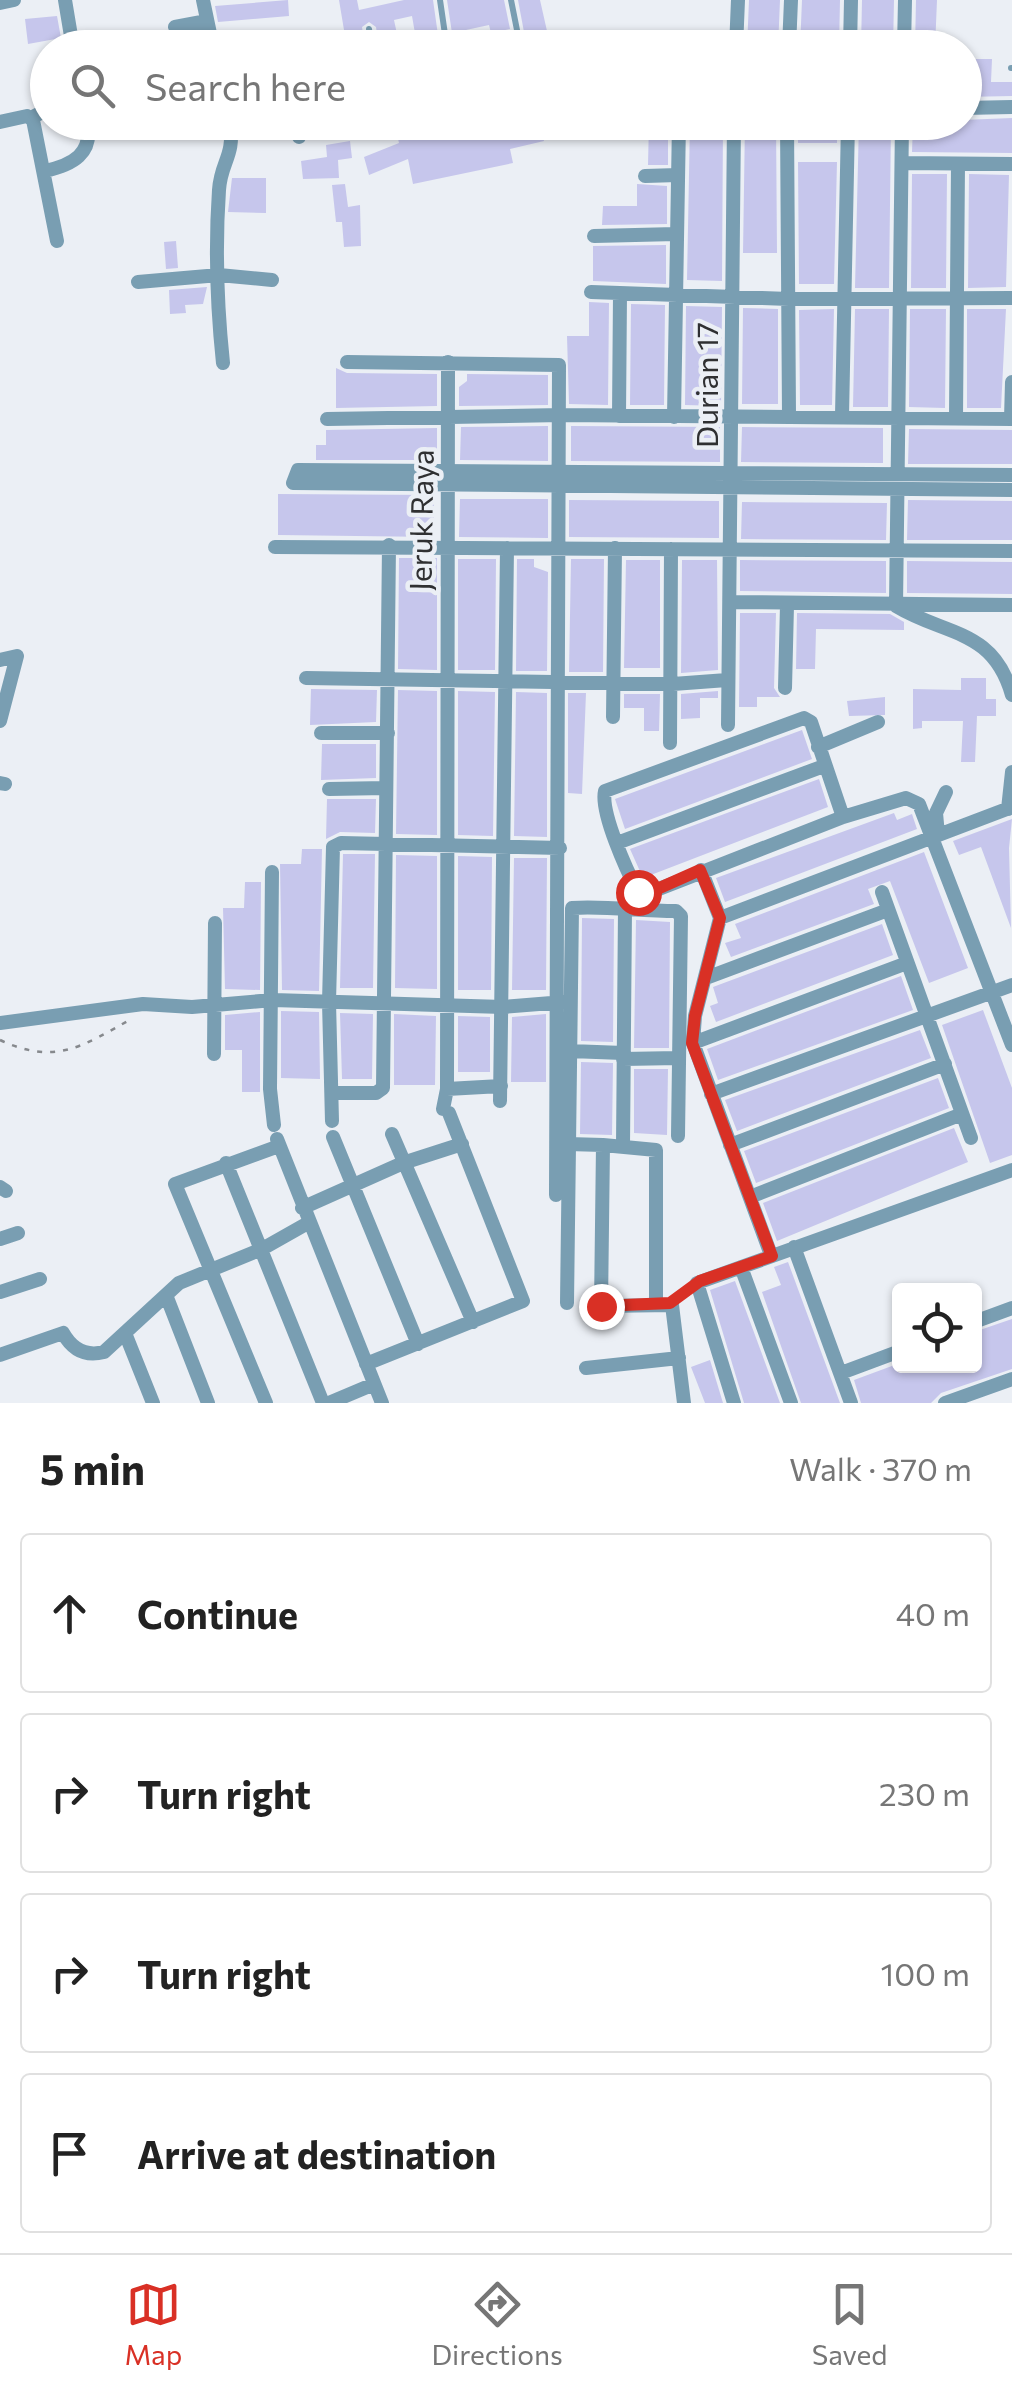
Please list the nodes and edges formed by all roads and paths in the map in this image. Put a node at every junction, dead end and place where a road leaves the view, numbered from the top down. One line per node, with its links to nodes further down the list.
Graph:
1 (14, 0): 10 (street)
2 (64, 0): 13 (street)
3 (203, 0): 11 (street)
4 (440, 0): 15 (lane)
5 (510, 0): 16 (lane)
6 (738, 0): 17 (street)
7 (792, 0): 18 (street)
8 (851, 0): 19 (street)
9 (905, 0): 20 (street)
10 (0, 3)
11 (207, 21): 12 (street); 14 (street)
12 (175, 27)
13 (70, 30)
14 (209, 30)
15 (445, 30)
16 (516, 30)
17 (737, 30)
18 (791, 30)
19 (850, 30)
20 (904, 30)
21 (1012, 107): 22 (street)
22 (982, 108)
23 (30, 118): 24 (street)
24 (0, 122)
25 (38, 140): 36 (street)
26 (89, 140): 36 (street)
27 (233, 140): 42 (street)
28 (679, 140): 37 (street)
29 (734, 140): 48 (street, Durian 17)
30 (787, 140): 53 (street)
31 (848, 140): 50 (street)
32 (902, 140): 33 (street)
33 (902, 163): 34 (street); 49 (street)
34 (958, 164): 35 (street); 51 (street)
35 (1012, 164)
36 (46, 171): 41 (street)
37 (678, 174): 38 (street); 39 (street)
38 (644, 176)
39 (676, 234): 40 (street); 47 (street)
40 (594, 236)
41 (57, 240)
42 (218, 275): 43 (street); 44 (street); 56 (street)
43 (272, 280)
44 (138, 282)
45 (591, 292): 46 (street)
46 (620, 294): 47 (street); 60 (street)
47 (676, 296): 48 (street); 63 (street)
48 (733, 297): 53 (street); 64 (street, Durian 17)
49 (900, 297): 50 (street); 51 (street); 65 (street)
50 (844, 298): 53 (street); 61 (street)
51 (958, 298): 52 (street); 66 (street)
52 (1012, 298)
53 (789, 299): 59 (street)
54 (347, 362): 55 (street)
55 (448, 362): 58 (street); 62 (street, Jeruk Raya)
56 (224, 363)
57 (1012, 382): 67 (street)
58 (562, 415): 60 (street); 62 (street); 73 (street)
59 (789, 415): 61 (street); 64 (street)
60 (619, 416): 63 (street)
61 (842, 416): 65 (street)
62 (449, 417): 68 (street); 72 (street, Jeruk Raya)
63 (674, 417): 64 (street)
64 (734, 418): 74 (street, Durian 17)
65 (898, 418): 66 (street); 69 (street)
66 (956, 418): 67 (street)
67 (1012, 419)
68 (327, 420)
69 (899, 474): 74 (street); 75 (street); 76 (street)
70 (1012, 475): 75 (street)
71 (332, 479): 72 (street)
72 (449, 479): 73 (street); 78 (street, Jeruk Raya)
73 (561, 481): 74 (street); 80 (street)
74 (731, 482): 76 (street); 86 (street, Durian 17)
75 (983, 483): 76 (street); 77 (street)
76 (899, 490): 85 (street)
77 (1012, 490)
78 (449, 545): 79 (street); 82 (street); 95 (street, Jeruk Raya)
79 (389, 546): 81 (street); 93 (street)
80 (560, 546): 82 (street); 83 (street); 96 (street)
81 (276, 547)
82 (507, 548): 98 (street)
83 (615, 548): 84 (street); 99 (street)
84 (670, 549): 86 (street); 100 (street)
85 (897, 549): 86 (street); 87 (street); 91 (street)
86 (730, 550): 88 (street, Durian 17)
87 (1012, 551)
88 (730, 602): 89 (street); 97 (street, Durian 17)
89 (787, 604): 91 (street); 101 (street)
90 (1012, 605): 91 (street)
91 (896, 606): 102 (street)
92 (0, 660): 104 (street)
93 (388, 677): 94 (street); 95 (street); 107 (street)
94 (306, 678)
95 (444, 678): 98 (street); 121 (street, Jeruk Raya)
96 (561, 680): 98 (street); 99 (street); 122 (street)
97 (727, 680): 100 (street); 106 (street, Durian 17)
98 (504, 681): 123 (street)
99 (615, 683): 100 (street); 103 (street)
100 (672, 684): 109 (street)
101 (785, 688)
102 (1012, 695)
103 (613, 717)
104 (0, 721)
105 (878, 722): 110 (street)
106 (728, 724)
107 (388, 732): 108 (street); 113 (street)
108 (320, 733)
109 (670, 743)
110 (818, 747): 111 (street); 119 (street)
111 (824, 766): 117 (street); 119 (street)
112 (1012, 772): 116 (street)
113 (386, 788): 114 (street); 120 (street)
114 (330, 789)
115 (946, 792): 118 (street)
116 (1010, 808): 118 (street)
117 (843, 817): 118 (street); 124 (street)
118 (935, 835): 129 (street); 134 (street)
119 (617, 843): 124 (street)
120 (385, 846): 121 (street); 136 (street); 140 (street)
121 (445, 847): 123 (street); 141 (street, Jeruk Raya)
122 (560, 848): 123 (street); 137 (street)
123 (504, 849): 142 (street)
124 (700, 870): 129 (street)
125 (272, 872): 135 (street)
126 (882, 892): 128 (street)
127 (624, 908): 137 (street); 150 (street); 151 (street)
128 (888, 910): 131 (street); 132 (street)
129 (720, 918): 132 (street)
130 (215, 923): 139 (street)
131 (907, 963): 143 (street); 146 (street)
132 (706, 978): 146 (street)
133 (1012, 985): 134 (street)
134 (991, 989): 143 (street); 147 (street)
135 (273, 1000): 136 (street); 139 (street); 158 (street)
136 (328, 1002): 140 (street); 154 (street)
137 (563, 1002): 142 (street); 148 (street); 170 (street)
138 (143, 1004): 139 (street); 144 (street); 145 (path)
139 (214, 1004): 149 (street)
140 (384, 1004): 141 (street); 154 (street)
141 (447, 1006): 142 (street); 153 (street, Jeruk Raya)
142 (503, 1007): 153 (street)
143 (924, 1014): 152 (street); 155 (street)
144 (0, 1023)
145 (0, 1040)
146 (692, 1043): 155 (street)
147 (1012, 1045)
148 (570, 1051): 150 (street); 162 (street)
149 (214, 1054)
150 (623, 1056): 151 (street); 165 (street)
151 (678, 1058): 159 (street)
152 (945, 1064): 156 (street); 164 (street)
153 (447, 1089): 161 (street, Jeruk Raya)
154 (333, 1094): 169 (street)
155 (711, 1094): 164 (street)
156 (962, 1114): 160 (street); 171 (street)
157 (392, 1134): 167 (street)
158 (277, 1136): 166 (street); 172 (street)
159 (678, 1136)
160 (971, 1138)
161 (462, 1144): 167 (street); 189 (street)
162 (568, 1144): 163 (street); 185 (street)
163 (602, 1145): 165 (street); 186 (street)
164 (730, 1145): 171 (street)
165 (623, 1146): 186 (street)
166 (226, 1163): 177 (street); 180 (street)
167 (404, 1164): 169 (street); 189 (street)
168 (1012, 1170): 176 (street)
169 (354, 1186): 172 (street); 191 (street)
170 (556, 1195)
171 (750, 1197): 178 (street)
172 (302, 1208): 173 (street)
173 (308, 1223): 177 (street); 195 (street)
174 (18, 1233): 175 (street)
175 (0, 1239)
176 (794, 1247): 178 (street); 197 (street)
177 (262, 1249): 180 (street); 203 (street)
178 (772, 1256): 179 (street)
179 (740, 1267): 182 (street); 207 (street)
180 (211, 1271): 184 (street); 202 (street)
181 (40, 1279): 183 (street)
182 (696, 1285): 186 (street); 206 (street)
183 (0, 1292)
184 (166, 1295): 190 (street); 201 (street)
185 (568, 1302)
186 (663, 1303): 194 (street)
187 (1012, 1308): 188 (street)
188 (982, 1319)
189 (472, 1322): 191 (street)
190 (125, 1333): 193 (street); 200 (street)
191 (418, 1344): 195 (street)
192 (892, 1353): 197 (street)
193 (0, 1354)
194 (679, 1358): 196 (street); 205 (street)
195 (366, 1364): 199 (street)
196 (586, 1368)
197 (841, 1373): 208 (street)
198 (1012, 1378): 209 (street)
199 (374, 1384): 203 (street); 204 (street)
200 (153, 1403)
201 (208, 1403)
202 (266, 1403)
203 (326, 1403)
204 (382, 1403)
205 (684, 1403)
206 (734, 1403)
207 (790, 1403)
208 (852, 1403)
209 (945, 1403)

